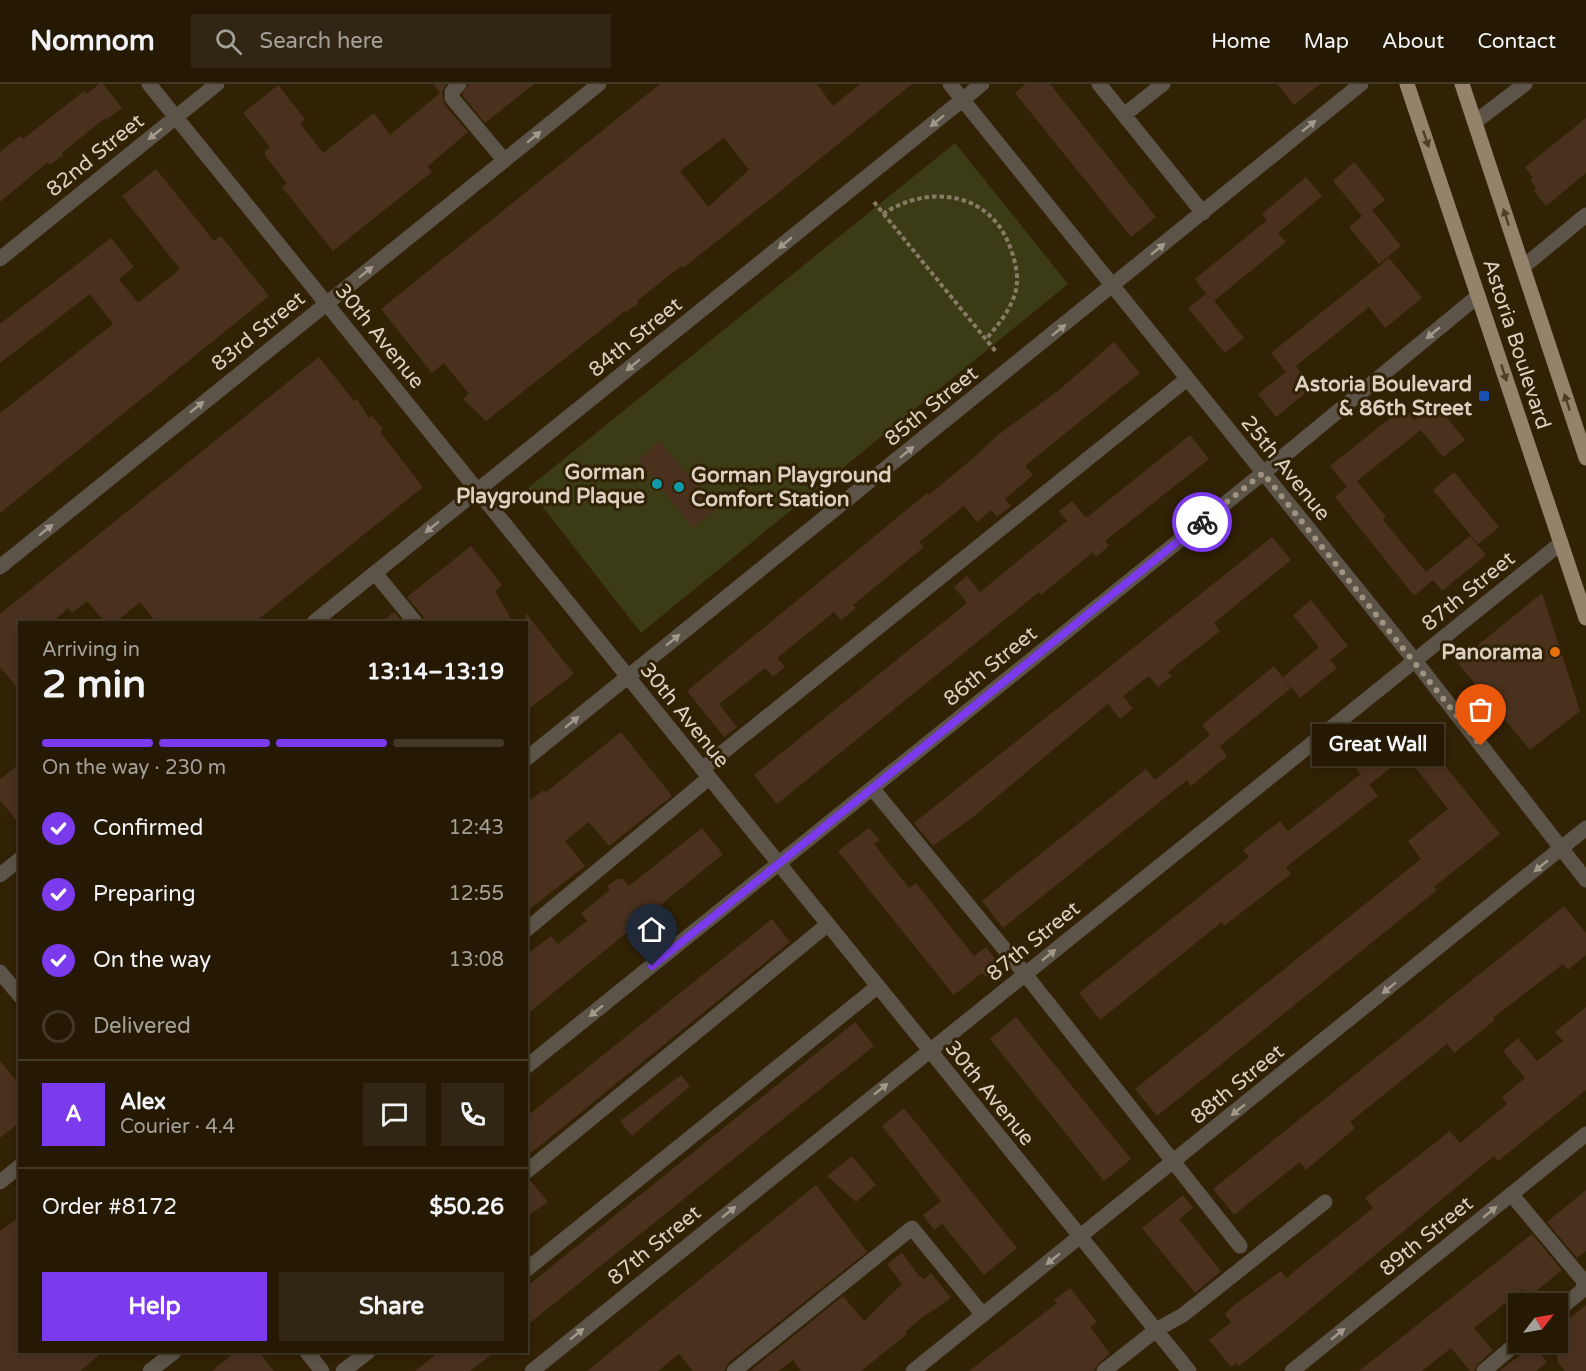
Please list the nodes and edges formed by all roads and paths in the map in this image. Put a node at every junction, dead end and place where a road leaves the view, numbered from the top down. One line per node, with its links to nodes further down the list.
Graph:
1 (149, 84): 17 (street, 30th Avenue)
2 (217, 84): 17 (street, 82nd Street)
3 (459, 84): 19 (street)
4 (599, 84): 19 (street, 83rd Street, one-way to 4)
5 (950, 84): 15 (street, 25th Avenue)
6 (982, 84): 15 (street, 84th Street)
7 (1099, 84): 16 (street)
8 (1163, 84): 16 (street)
9 (1361, 84): 21 (street, 85th Street, one-way to 9)
10 (1407, 84): 27 (main road, Astoria Boulevard, one-way to 27)
11 (1462, 84): 18 (main road, Astoria Boulevard)
12 (1500, 84): 14 (street)
13 (1525, 84): 14 (street)
14 (1505, 99): 18 (street)
15 (962, 100): 26 (street, 25th Avenue); 34 (street, 84th Street, one-way to 34)
16 (1124, 115): 21 (street)
17 (176, 117): 24 (street, 82nd Street, one-way to 24); 28 (street, 30th Avenue)
18 (1475, 122): 25 (main road, Astoria Boulevard, one-way to 18)
19 (504, 160): 28 (street, 83rd Street, one-way to 19)
20 (874, 202): 22 (path)
21 (1203, 213): 26 (street, 85th Street, one-way to 21)
22 (884, 214): 29 (path); 29 (path)
23 (1586, 215): 25 (street)
24 (0, 259)
25 (1523, 267): 32 (main road, Astoria Boulevard, one-way to 25)
26 (1113, 286): 31 (street, 25th Avenue); 42 (street, 85th Street, one-way to 26)
27 (1478, 296): 33 (street, 86th Street, one-way to 33); 35 (main road, Astoria Boulevard, one-way to 35)
28 (327, 303): 34 (street, 30th Avenue); 36 (street, 83rd Street, one-way to 28)
29 (986, 339): 30 (path)
30 (997, 353)
31 (1187, 379): 33 (street, 25th Avenue); 44 (street)
32 (1586, 458)
33 (1263, 473): 41 (street, 25th Avenue); 45 (street, 86th Street)
34 (478, 490): 37 (street, 84th Street, one-way to 37); 42 (street, 30th Avenue)
35 (1561, 543): 38 (main road, Astoria Boulevard); 41 (street, 87th Street)
36 (0, 567)
37 (375, 573): 39 (street, 84th Street); 40 (street)
38 (1586, 618)
39 (315, 621)
40 (414, 621)
41 (1416, 662): 47 (street, 25th Avenue); 55 (street, 87th Street, one-way to 41)
42 (628, 677): 43 (street, 85th Street, one-way to 42); 44 (street, 30th Avenue)
43 (528, 757)
44 (706, 774): 49 (street, 30th Avenue); 53 (street)
45 (872, 788): 49 (street, 86th Street); 55 (street)
46 (1586, 828): 47 (street, 88th Street)
47 (1561, 849): 51 (street, 25th Avenue); 61 (street, 88th Street, one-way to 61)
48 (18, 861): 50 (street)
49 (778, 864): 52 (street, 30th Avenue); 59 (street, 86th Street, one-way to 59)
50 (0, 875)
51 (1586, 880)
52 (827, 925): 56 (street, 30th Avenue); 63 (street)
53 (528, 928)
54 (0, 972): 57 (street)
55 (1025, 974): 58 (street, 87th Street); 61 (street)
56 (877, 987): 58 (street, 30th Avenue); 69 (street)
57 (18, 994)
58 (928, 1051): 67 (street, 30th Avenue); 80 (street, 87th Street, one-way to 58)
59 (528, 1065)
60 (1586, 1134): 65 (street, 89th Street)
61 (1174, 1161): 67 (street, 88th Street); 68 (street)
62 (18, 1168): 64 (street)
63 (528, 1170)
64 (0, 1182)
65 (1511, 1194): 70 (street); 85 (street, 89th Street, one-way to 65)
66 (1325, 1202): 72 (street)
67 (1080, 1237): 71 (street, 88th Street, one-way to 71); 72 (street, 30th Avenue)
68 (1240, 1246)
69 (528, 1268)
70 (1568, 1302)
71 (983, 1315): 81 (street); 82 (street, 88th Street)
72 (1156, 1330): 83 (street); 84 (street, 30th Avenue)
73 (1508, 1351): 86 (street)
74 (173, 1353): 77 (street)
75 (308, 1353): 78 (street)
76 (367, 1353): 79 (street)
77 (150, 1371)
78 (322, 1371)
79 (343, 1371)
80 (532, 1371)
81 (734, 1371)
82 (913, 1371)
83 (1104, 1371)
84 (1189, 1371)
85 (1292, 1371)
86 (1484, 1371)

